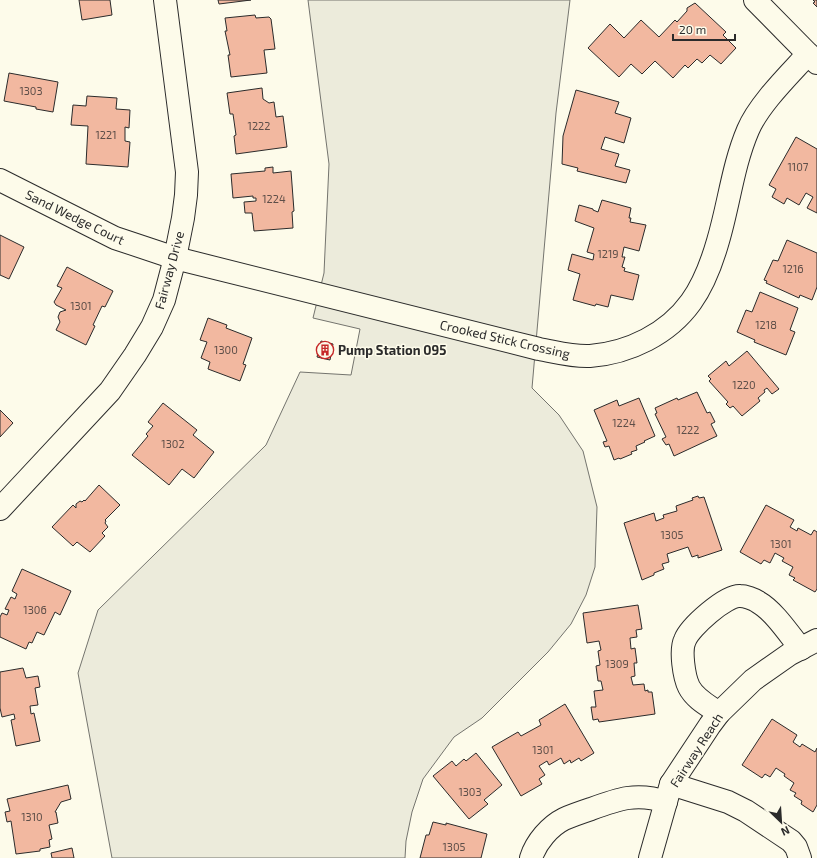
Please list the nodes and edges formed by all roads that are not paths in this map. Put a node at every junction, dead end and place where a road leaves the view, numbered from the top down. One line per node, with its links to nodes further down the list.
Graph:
1 (165, 0): 5 (street, Fairway Drive)
2 (755, 0): 3 (street)
3 (812, 58): 5 (street, Crooked Stick Crossing)
4 (0, 180): 5 (street, Sand Wedge Court)
5 (175, 258): 6 (street, Fairway Drive)
6 (0, 509)
7 (809, 644): 8 (street, Fairway Reach); 8 (street)
8 (719, 713): 9 (street, Fairway Reach)
9 (668, 793): 10 (street); 11 (street, Fairway Reach); 12 (street)
10 (531, 858)
11 (650, 858)
12 (800, 858)

